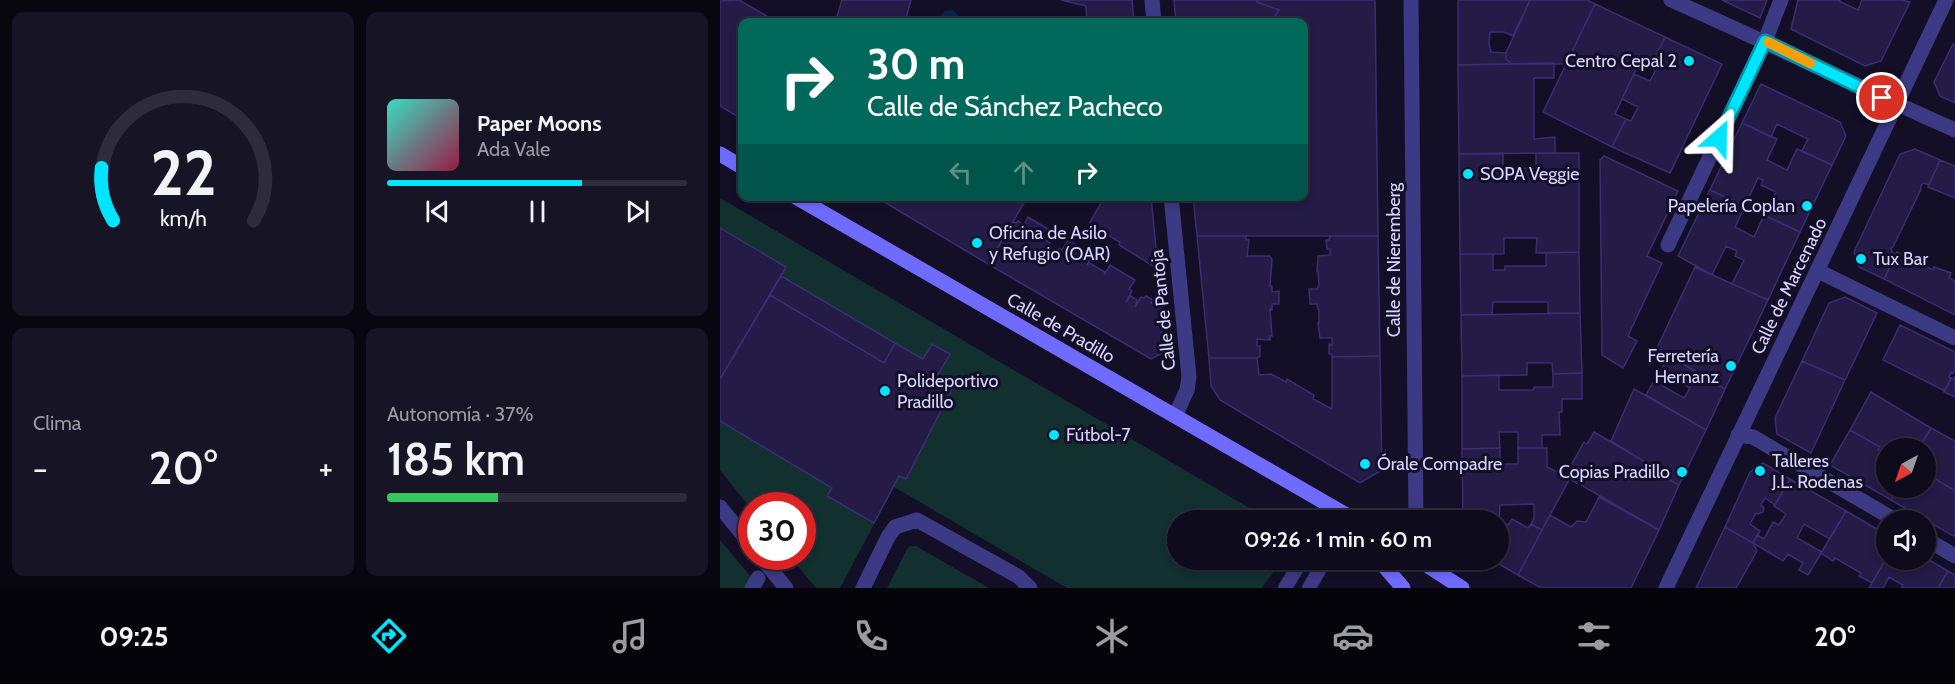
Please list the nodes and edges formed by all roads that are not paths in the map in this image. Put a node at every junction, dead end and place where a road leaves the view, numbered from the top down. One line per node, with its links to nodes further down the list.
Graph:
1 (1152, 0): 6 (street)
2 (1411, 0): 23 (street, Calle de Nieremberg)
3 (1671, 0): 7 (street)
4 (1781, 0): 7 (street)
5 (1946, 0): 8 (street, Calle de Marcenado)
6 (1154, 18)
7 (1765, 41): 8 (street); 14 (street)
8 (1896, 105): 9 (street); 15 (street, Calle de Marcenado)
9 (1955, 130)
10 (720, 154): 11 (street)
11 (738, 165)
12 (803, 201): 17 (street, Calle de Pradillo)
13 (1171, 201): 17 (street, Calle de Pantoja)
14 (1668, 245)
15 (1818, 271): 16 (street); 18 (street, Calle de Marcenado)
16 (1955, 338)
17 (1175, 416): 19 (street, Calle de Pradillo)
18 (1738, 435): 24 (street); 40 (street, Calle de Marcenado)
19 (1310, 493): 21 (street, Calle de Pradillo); 22 (street, Calle de Pradillo)
20 (720, 507): 25 (street)
21 (1324, 510)
22 (1338, 510)
23 (1416, 510)
24 (1878, 510)
25 (738, 529)
26 (1936, 545): 27 (street)
27 (1955, 556)
28 (771, 570): 33 (street)
29 (1296, 570): 36 (lane)
30 (1319, 570): 37 (lane)
31 (1387, 570): 38 (street)
32 (1436, 570): 39 (street)
33 (786, 588)
34 (863, 588): 35 (street)
35 (1030, 588)
36 (1285, 588)
37 (1309, 588)
38 (1403, 588)
39 (1462, 588)
40 (1666, 588)

